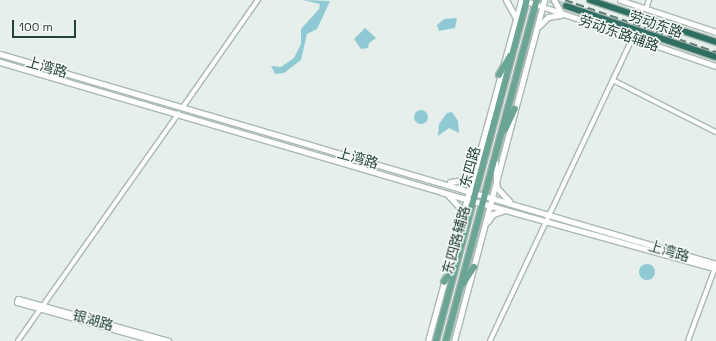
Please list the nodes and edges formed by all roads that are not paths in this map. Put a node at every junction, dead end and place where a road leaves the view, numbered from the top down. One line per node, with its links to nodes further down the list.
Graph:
1 (258, 0): 28 (street)
2 (506, 0): 15 (main road)
3 (524, 0): 9 (main road, 劳动东路辅路); 15 (main road, 东四路辅路); 19 (main road, 东四路)
4 (544, 0): 11 (main road, 东四路辅路)
5 (554, 0): 13 (main road)
6 (590, 0): 20 (highway, 劳动东路)
7 (620, 0): 12 (main road)
8 (649, 0): 12 (street)
9 (537, 2): 11 (main road, 劳动东路辅路); 32 (main road, 东四路)
10 (566, 6): 23 (highway, 劳动东路)
11 (543, 7): 13 (main road, 劳动东路辅路); 17 (main road, 东四路辅路)
12 (646, 9): 16 (main road)
13 (561, 13): 14 (main road, 劳动东路辅路)
14 (568, 16): 17 (main road); 18 (main road, 劳动东路辅路)
15 (516, 19): 19 (main road); 26 (main road, 东四路辅路)
16 (716, 32)
17 (536, 33): 29 (main road, 东四路辅路)
18 (633, 37): 25 (main road, 劳动东路辅路); 27 (street)
19 (517, 38): 21 (main road, 东四路)
20 (716, 42)
21 (514, 49): 26 (main road); 39 (main road, 东四路)
22 (0, 54): 28 (main road, 上湾路)
23 (716, 57)
24 (0, 62): 30 (main road, 上湾路)
25 (716, 66)
26 (499, 75): 34 (main road, 东四路辅路)
27 (613, 80): 31 (street); 48 (street)
28 (183, 107): 36 (main road, 上湾路)
29 (516, 109): 32 (main road); 35 (main road, 东四路辅路)
30 (178, 114): 38 (main road, 上湾路); 59 (street)
31 (716, 132)
32 (500, 139): 33 (main road, 东四路)
33 (495, 159): 35 (main road); 40 (main road, 东四路)
34 (475, 166): 36 (main road); 37 (main road, 东四路辅路)
35 (496, 180): 41 (main road, 东四路辅路); 45 (main road)
36 (445, 182): 37 (main road, 上湾路)
37 (469, 190): 39 (main road, 上湾路); 42 (main road, 东四路辅路)
38 (441, 192): 42 (main road, 上湾路); 49 (main road)
39 (476, 192): 40 (main road, 上湾路); 43 (main road, 东四路)
40 (485, 195): 41 (main road, 上湾路); 44 (main road, 东四路)
41 (492, 197): 45 (main road, 上湾路); 46 (main road, 东四路辅路)
42 (467, 199): 43 (main road, 上湾路); 49 (main road, 东四路辅路)
43 (473, 201): 44 (main road, 上湾路); 52 (main road, 东四路)
44 (482, 203): 46 (main road, 上湾路); 57 (main road, 东四路)
45 (515, 204): 48 (main road, 上湾路)
46 (490, 205): 47 (main road, 上湾路); 51 (main road, 东四路辅路)
47 (509, 210): 50 (main road, 上湾路); 51 (main road)
48 (549, 215): 50 (street); 55 (main road, 上湾路)
49 (462, 217): 52 (main road); 56 (main road, 东四路辅路)
50 (546, 221): 55 (main road, 上湾路); 67 (street)
51 (484, 228): 54 (main road, 东四路辅路)
52 (464, 235): 53 (main road, 东四路)
53 (457, 260): 56 (main road); 64 (main road, 东四路)
54 (474, 266): 57 (main road); 66 (main road, 东四路辅路)
55 (716, 267): 68 (street)
56 (444, 282): 63 (main road, 东四路辅路)
57 (461, 288): 65 (main road, 东四路)
58 (17, 301): 59 (main road, 银湖路)
59 (42, 307): 60 (street); 61 (main road, 银湖路); 62 (main road, 银湖路)
60 (18, 341)
61 (156, 341)
62 (168, 341)
63 (428, 341)
64 (436, 341)
65 (446, 341)
66 (454, 341)
67 (490, 341)
68 (688, 341)

